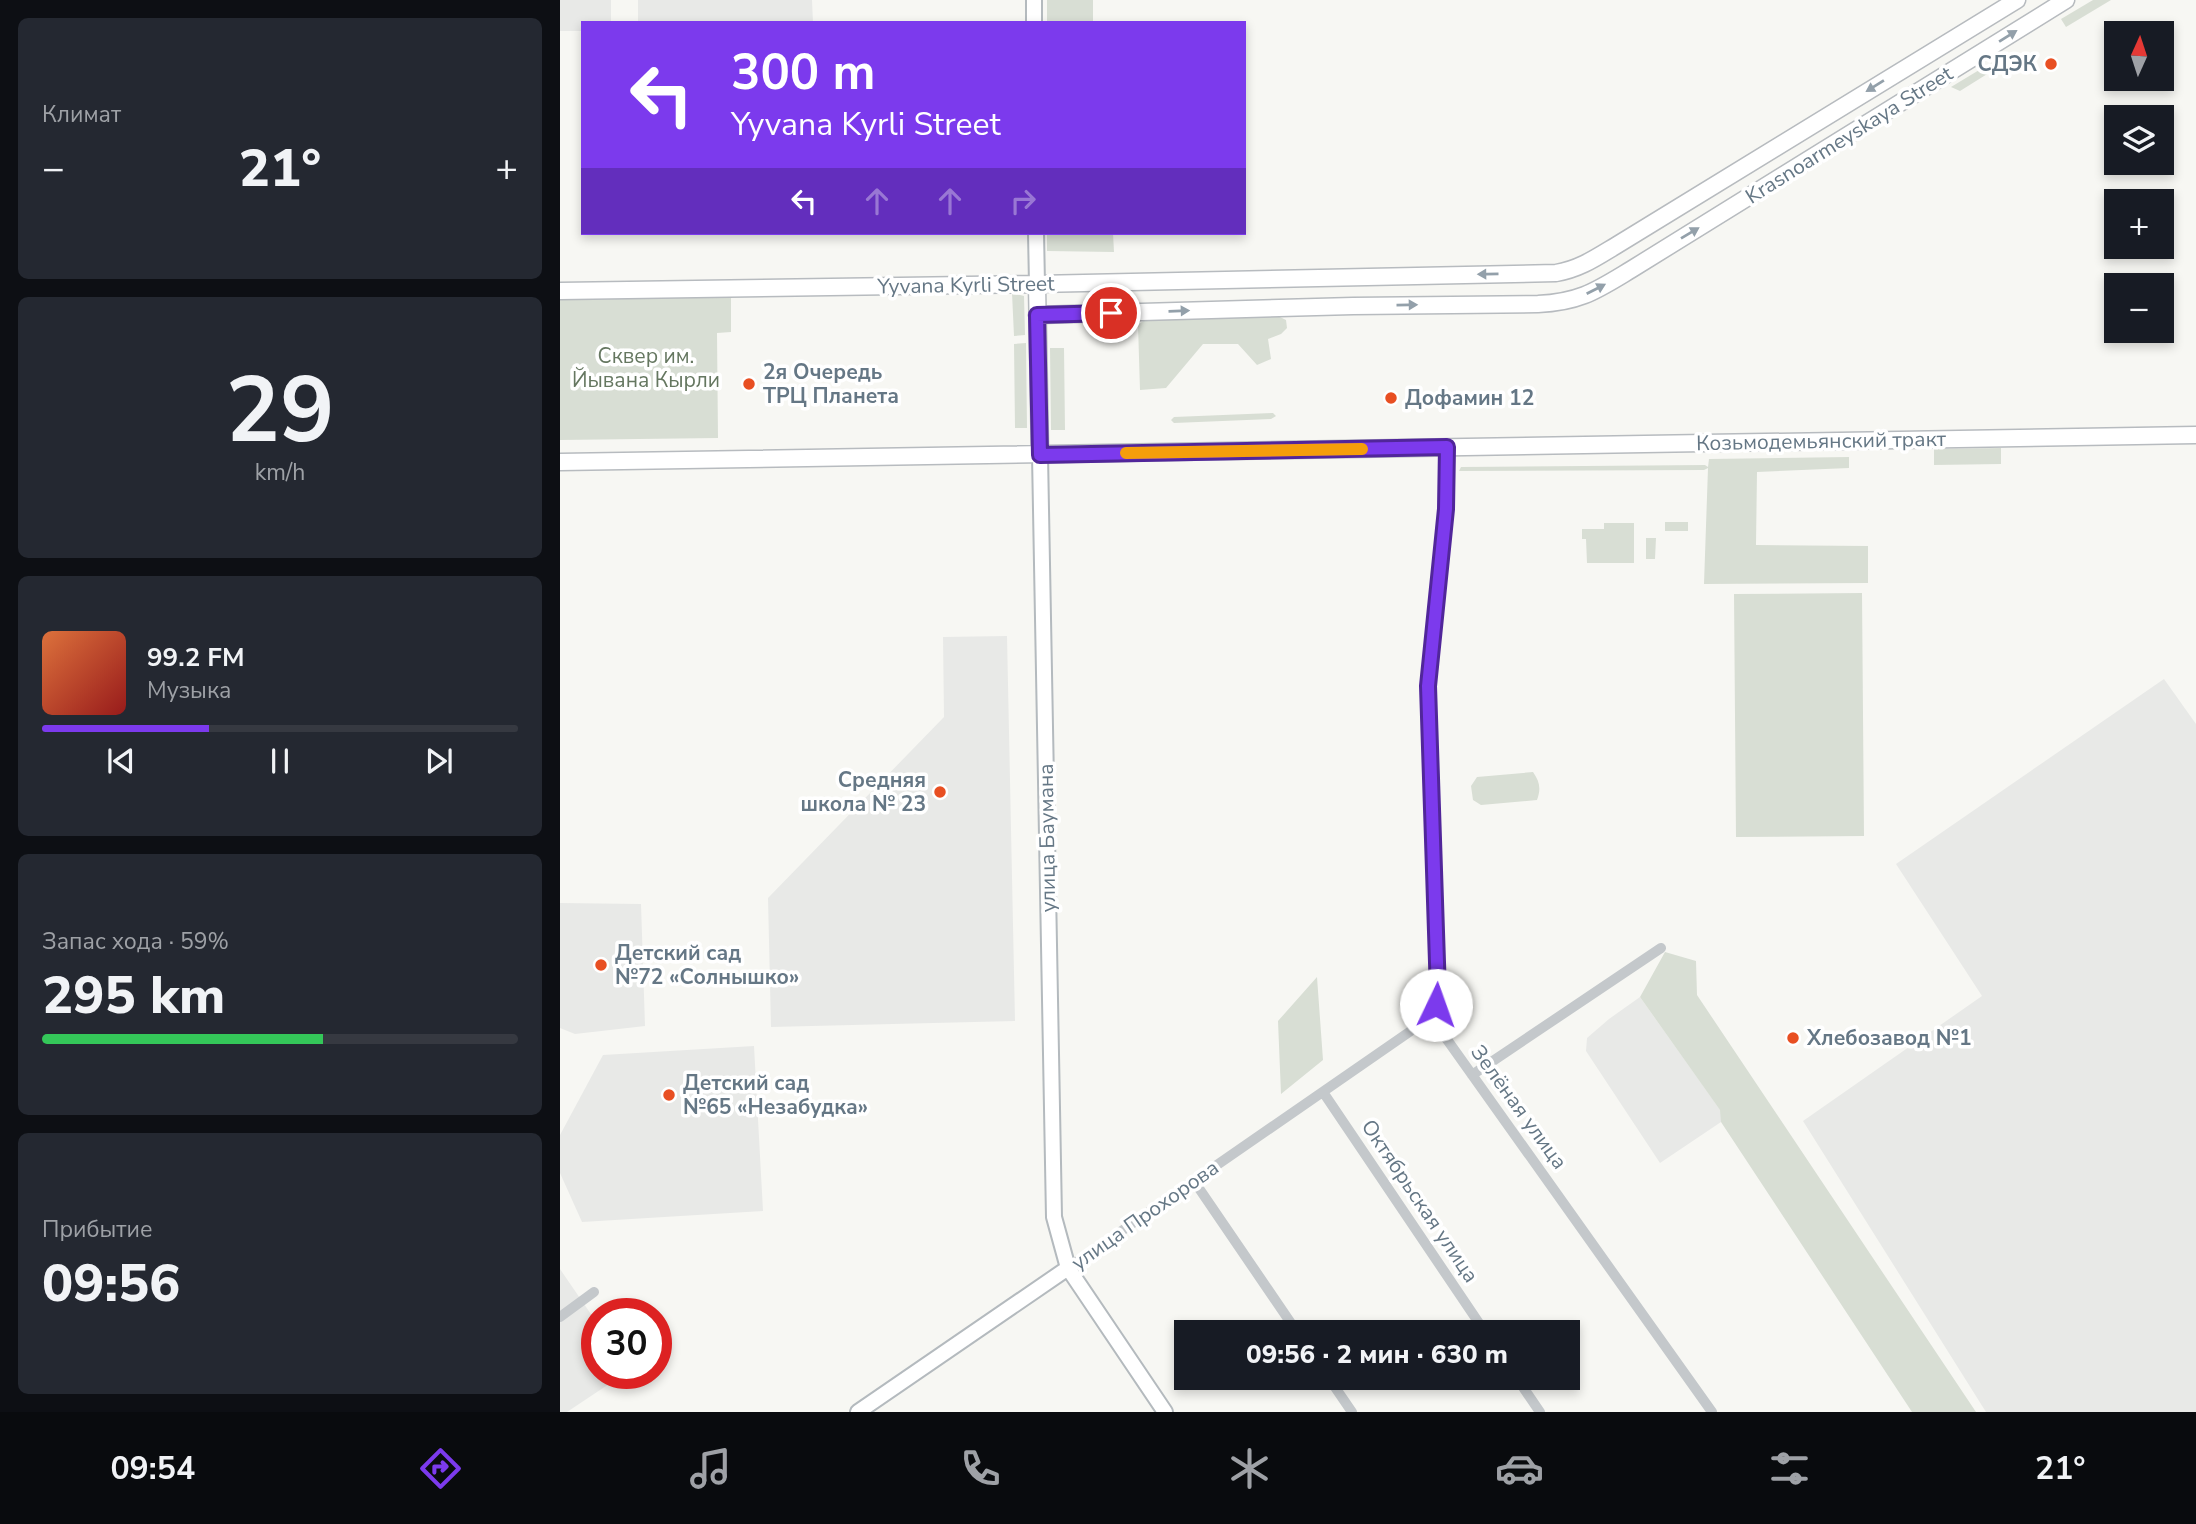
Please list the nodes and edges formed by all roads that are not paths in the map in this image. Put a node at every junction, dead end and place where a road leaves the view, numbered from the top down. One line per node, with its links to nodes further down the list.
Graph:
1 (1034, 0): 4 (street)
2 (2017, 0): 5 (main road, Krasnoarmeyskaya Street)
3 (2066, 0): 6 (main road, Krasnoarmeyskaya Street, one-way to 3)
4 (1034, 21)
5 (1913, 63): 6 (main road); 7 (main road, Krasnoarmeyskaya Street, one-way to 7)
6 (1928, 86): 8 (main road, Krasnoarmeyskaya Street)
7 (1850, 102): 8 (main road); 10 (main road, Krasnoarmeyskaya Street)
8 (1864, 126): 11 (main road, Krasnoarmeyskaya Street, one-way to 8)
9 (1036, 235): 13 (street, улица Баумана)
10 (1617, 245): 11 (main road); 12 (main road, Yyvana Kyrli Street, one-way to 12)
11 (1632, 269): 15 (main road, Yyvana Kyrli Street, one-way to 11)
12 (1279, 279): 13 (main road, Yyvana Kyrli Street); 15 (main road)
13 (1037, 284): 14 (main road, Yyvana Kyrli Street); 16 (main road, улица Баумана)
14 (560, 291)
15 (1280, 308): 16 (main road, Yyvana Kyrli Street, one-way to 15)
16 (1037, 315): 19 (main road, улица Баумана)
17 (2196, 435): 18 (main road, Козьмодемьянский тракт)
18 (1447, 447): 19 (main road); 22 (street)
19 (1040, 455): 20 (main road); 26 (street, улица Баумана)
20 (560, 462)
21 (1661, 948): 23 (street)
22 (1431, 1017): 23 (street, Зелёная улица); 24 (street, улица Прохорова)
23 (1472, 1075): 37 (street, Зелёная улица)
24 (1323, 1092): 25 (street, улица Прохорова); 30 (street, Октябрьская улица)
25 (1194, 1181): 26 (street, улица Прохорова); 29 (street)
26 (1068, 1268): 33 (street, улица Прохорова); 34 (street, улица Баумана)
27 (594, 1292): 28 (street)
28 (561, 1314)
29 (1289, 1320)
30 (1477, 1320)
31 (1337, 1390): 35 (street)
32 (1525, 1390): 36 (street)
33 (858, 1412)
34 (1166, 1412)
35 (1352, 1412)
36 (1540, 1412)
37 (1712, 1412)

